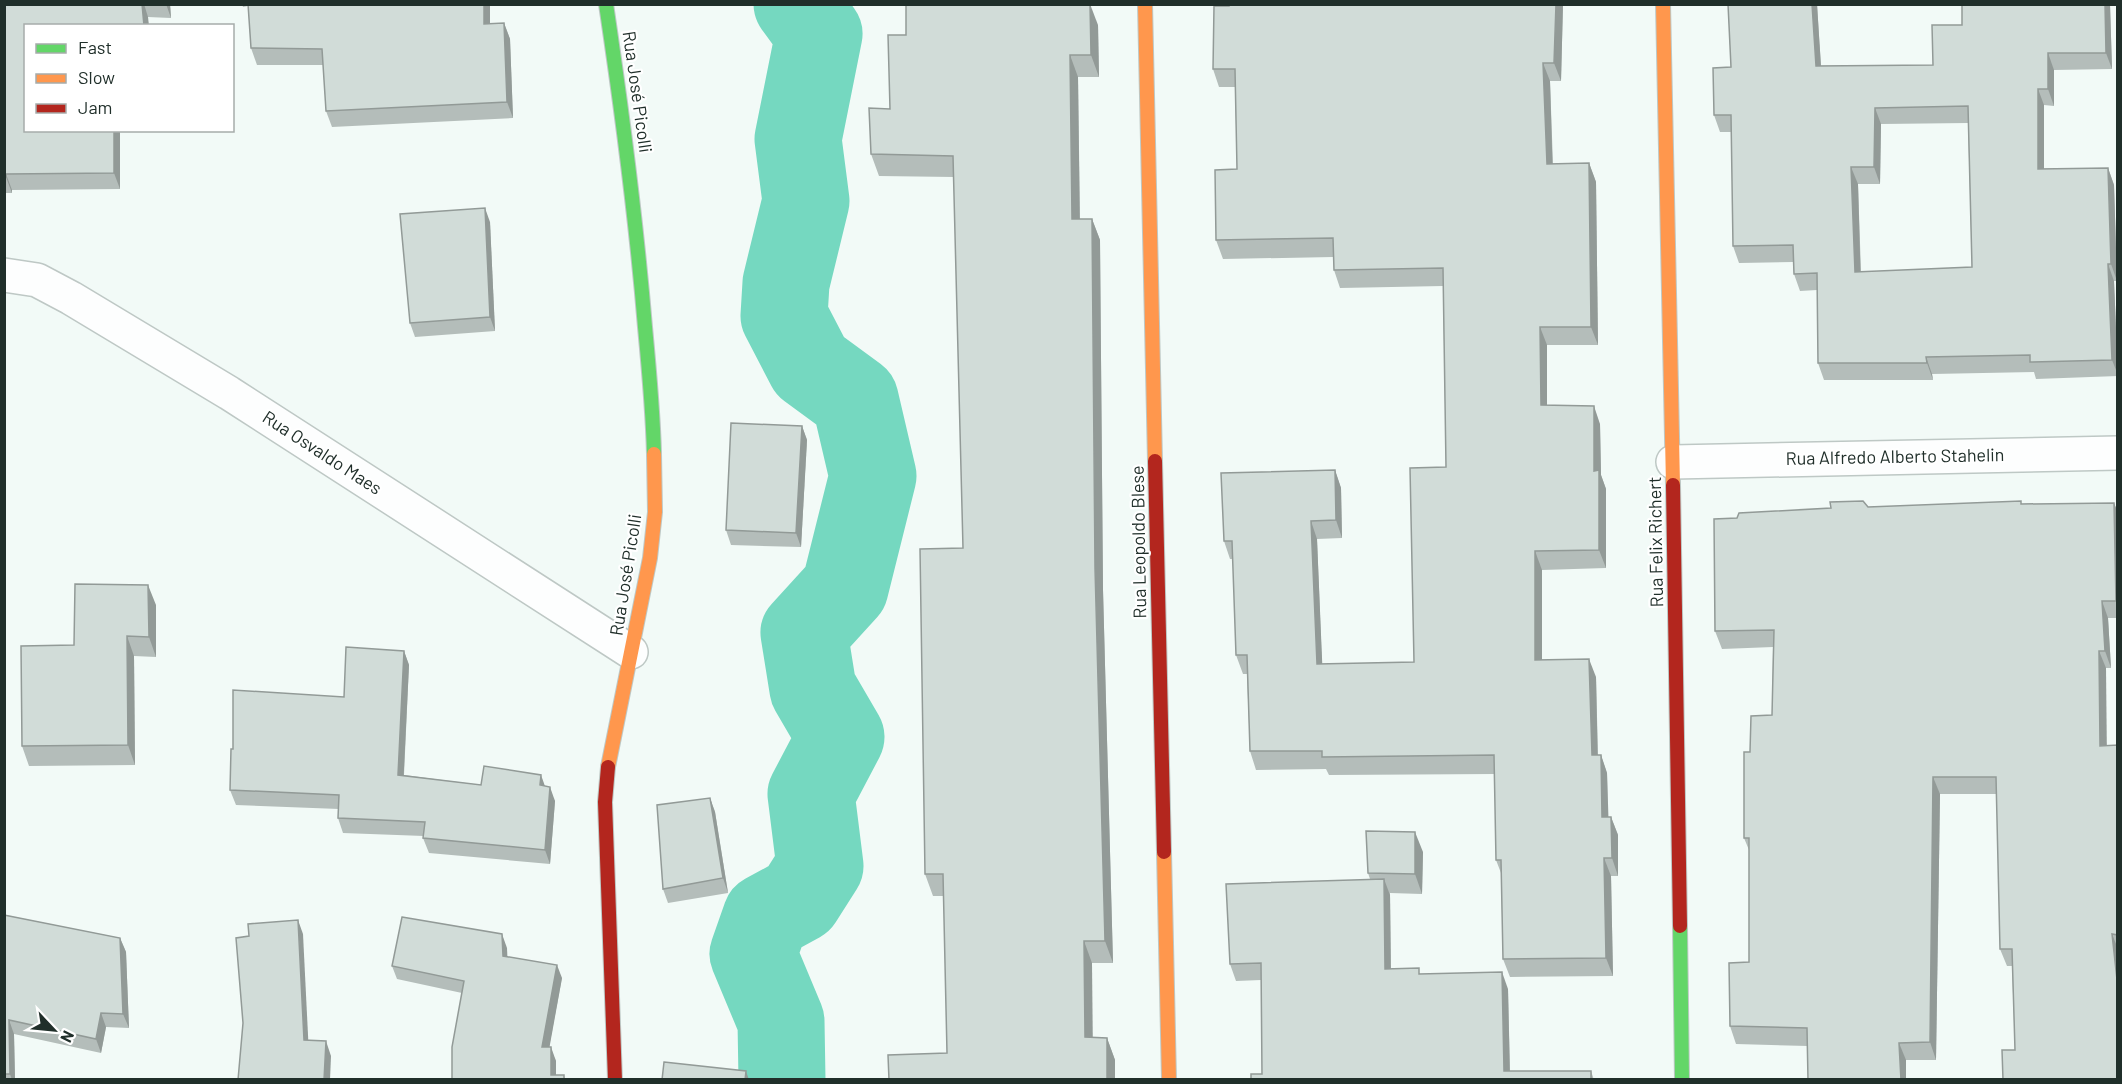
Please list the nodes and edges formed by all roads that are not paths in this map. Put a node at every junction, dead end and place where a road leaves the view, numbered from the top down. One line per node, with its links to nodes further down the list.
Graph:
1 (606, 4): 7 (street, Rua José Picolli)
2 (1145, 4): 9 (street, Rua Leopoldo Blese)
3 (1663, 4): 6 (street, Rua Felix Richert)
4 (4, 275): 7 (street, Rua Osvaldo Maes)
5 (2118, 453): 6 (street, Rua Alfredo Alberto Stahelin)
6 (1673, 462): 10 (street, Rua Felix Richert)
7 (631, 652): 8 (street, Rua José Picolli)
8 (615, 1080)
9 (1169, 1080)
10 (1682, 1080)

